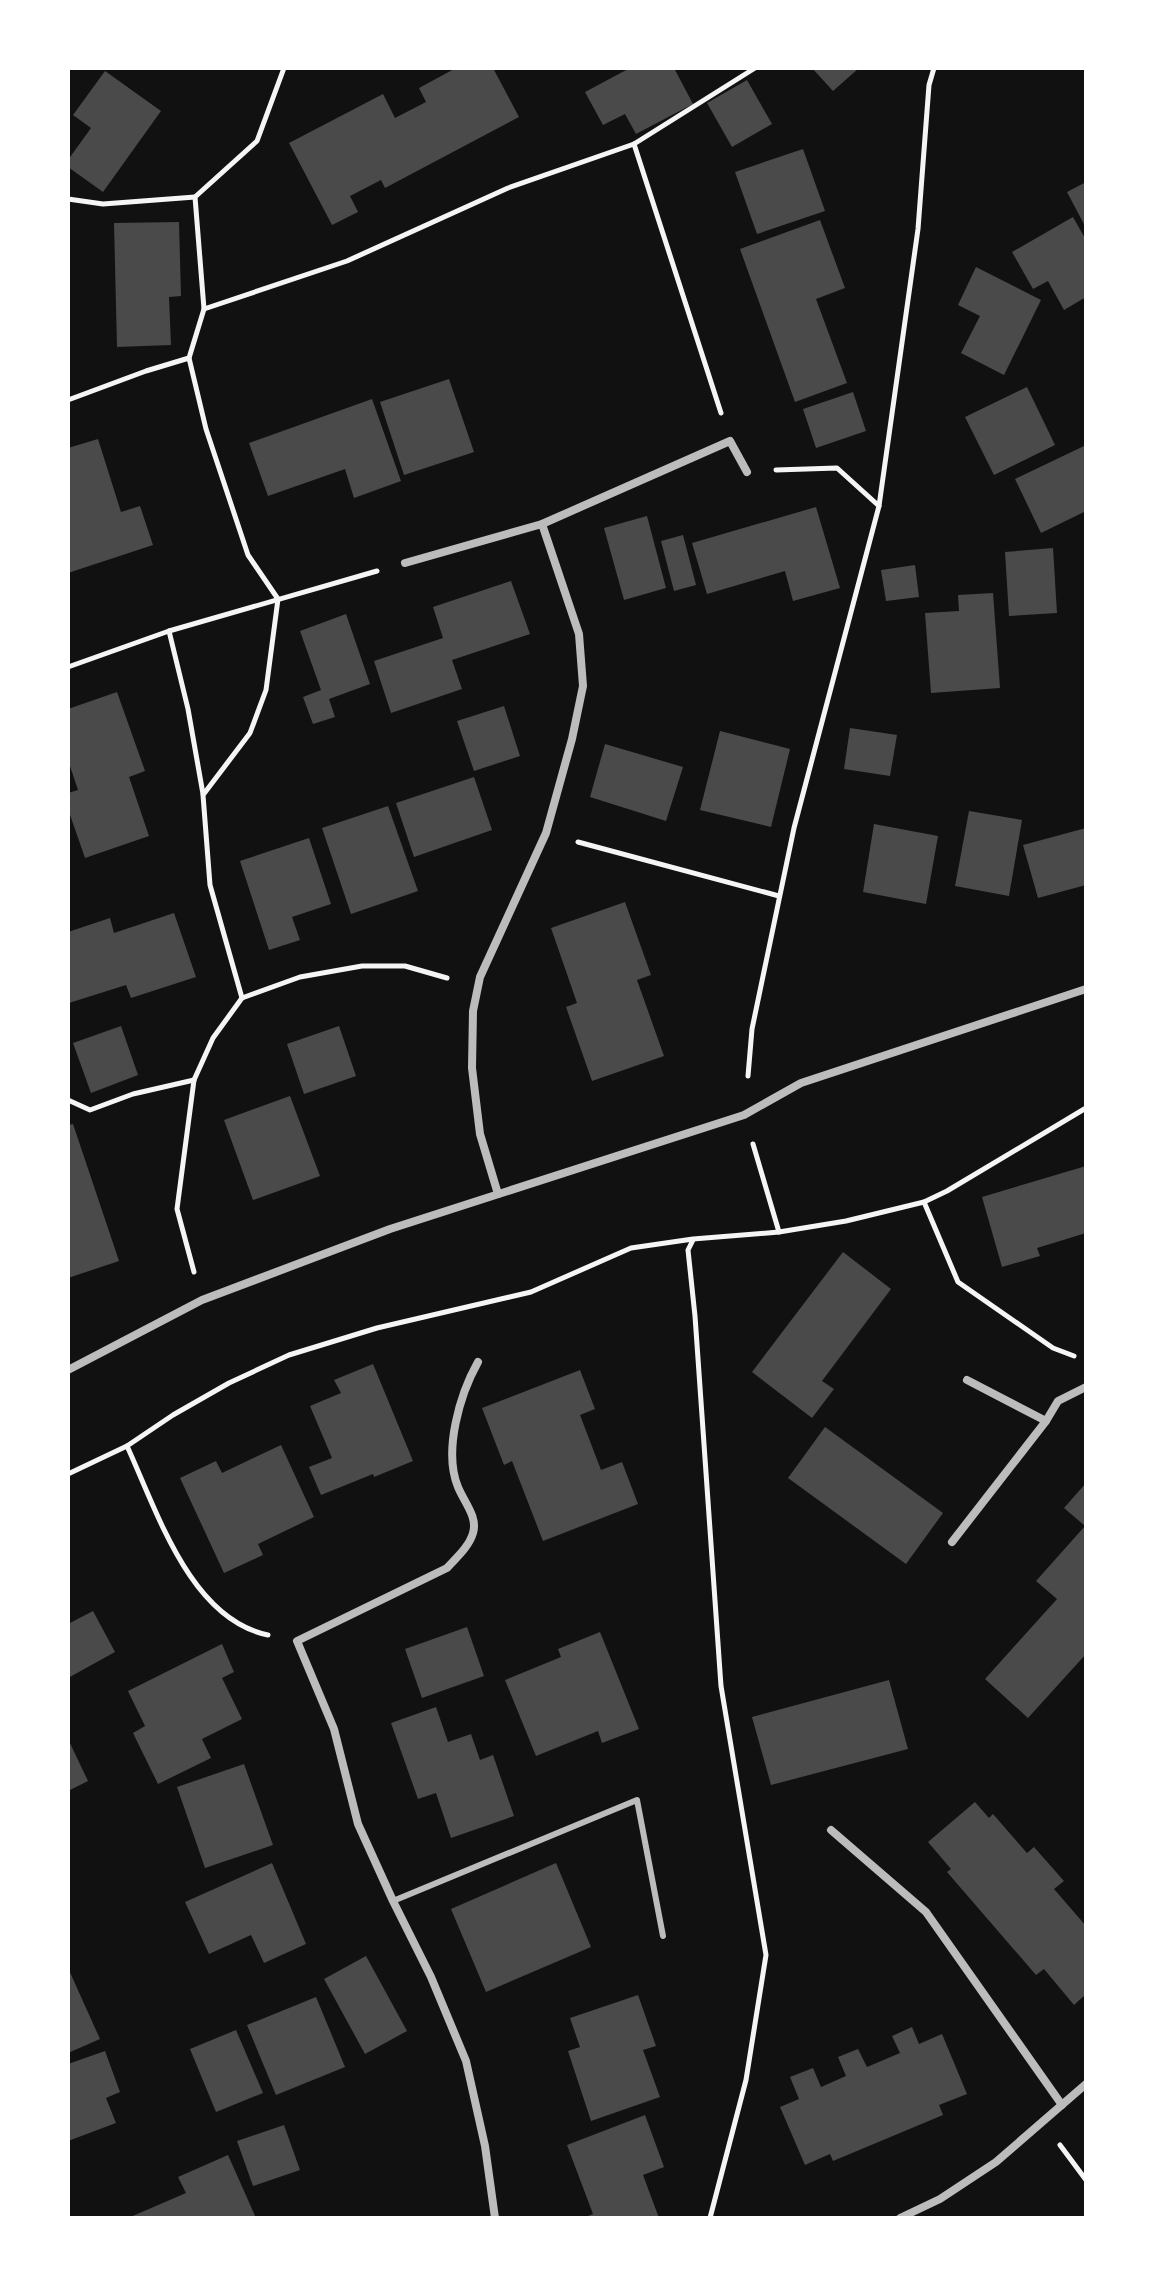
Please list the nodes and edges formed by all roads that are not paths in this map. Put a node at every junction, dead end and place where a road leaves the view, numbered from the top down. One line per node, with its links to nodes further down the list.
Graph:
1 (747, 472): 2 (street)
2 (542, 524): 3 (street); 5 (street)
3 (405, 563)
4 (1086, 989): 5 (street)
5 (498, 1194): 7 (street)
6 (478, 1362): 13 (street)
7 (68, 1370)
8 (967, 1380): 10 (street)
9 (1086, 1387): 10 (street)
10 (1046, 1421): 11 (street)
11 (952, 1542)
12 (831, 1830): 16 (street)
13 (393, 1901): 14 (lane); 17 (street)
14 (663, 1936)
15 (1086, 2084): 16 (street)
16 (1062, 2105): 18 (street)
17 (495, 2218)
18 (900, 2218)

